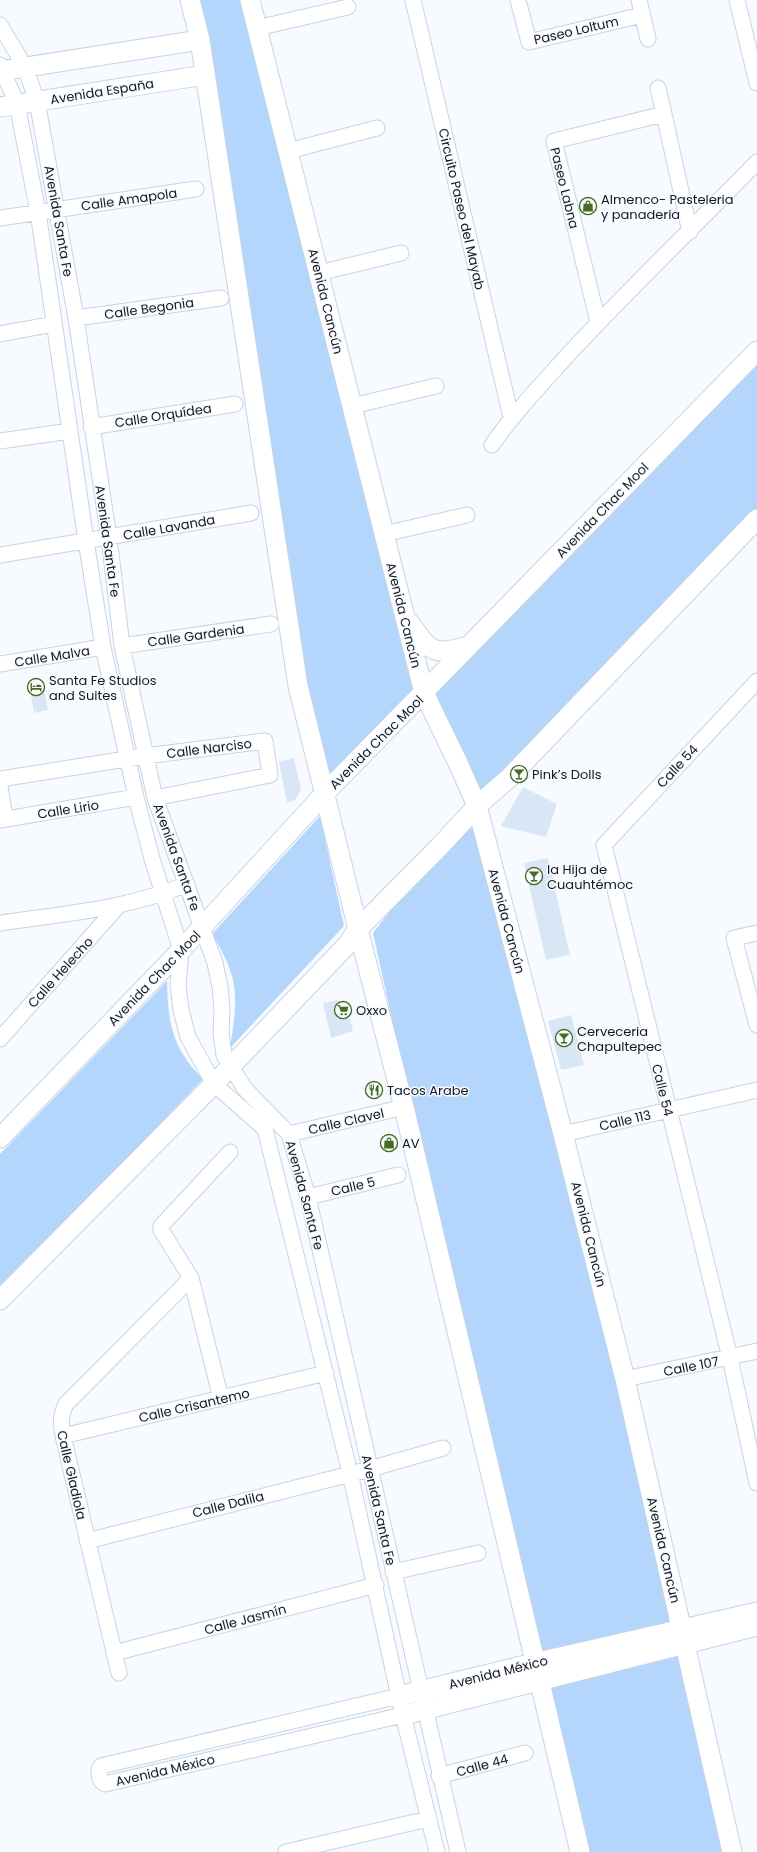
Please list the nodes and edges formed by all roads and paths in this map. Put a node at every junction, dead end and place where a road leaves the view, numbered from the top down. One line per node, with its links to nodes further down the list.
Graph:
1 (190, 0): 12 (main road)
2 (250, 0): 10 (main road, Avenida Cancún)
3 (413, 0): 40 (street, Circuito Paseo del Mayab)
4 (518, 0): 8 (street, Paseo Loltum)
5 (639, 0): 8 (street)
6 (737, 0): 16 (street)
7 (348, 6): 10 (street)
8 (642, 15): 11 (street)
9 (0, 25): 13 (street, Avenida Santa Fe)
10 (257, 28): 22 (main road, Avenida Cancún)
11 (648, 39)
12 (200, 40): 13 (main road); 15 (main road)
13 (25, 67): 14 (main road); 18 (street, Avenida Santa Fe)
14 (1, 69): 19 (street, Avenida Santa Fe)
15 (205, 75): 18 (main road, Avenida España); 64 (main road)
16 (757, 83)
17 (658, 88): 20 (street)
18 (37, 101): 19 (main road, Avenida España); 25 (street, Avenida Santa Fe)
19 (9, 106): 26 (street, Avenida Santa Fe)
20 (664, 114): 28 (street); 33 (street, Paseo Labna)
21 (377, 128): 22 (street)
22 (288, 151): 30 (main road, Avenida Cancún)
23 (757, 162): 28 (street)
24 (196, 189): 25 (street, Calle Amapola)
25 (57, 210): 26 (street, Calle Amapola); 32 (street, Avenida Santa Fe)
26 (38, 212): 27 (street, Calle Amapola); 34 (street, Avenida Santa Fe)
27 (0, 218)
28 (690, 232): 33 (street)
29 (401, 253): 30 (street)
30 (319, 273): 39 (main road, Avenida Cancún)
31 (221, 298): 32 (street, Calle Begonia)
32 (76, 318): 41 (street, Avenida Santa Fe)
33 (598, 322): 40 (street)
34 (54, 324): 35 (street); 42 (street, Avenida Santa Fe)
35 (0, 334)
36 (757, 351): 55 (main road, Avenida Chac Mool)
37 (436, 386): 39 (street)
38 (235, 404): 41 (street, Calle Orquídea)
39 (352, 406): 48 (main road, Avenida Cancún)
40 (511, 417): 44 (street)
41 (91, 427): 49 (street, Avenida Santa Fe)
42 (70, 431): 43 (street); 50 (street, Avenida Santa Fe)
43 (0, 442)
44 (492, 445)
45 (251, 512): 49 (street, Calle Lavanda)
46 (467, 515): 48 (street)
47 (757, 519): 67 (main road)
48 (384, 534): 52 (main road, Avenida Cancún)
49 (109, 538): 50 (street, Calle Lavanda); 54 (street, Avenida Santa Fe)
50 (86, 542): 51 (street); 56 (street, Avenida Santa Fe)
51 (0, 555)
52 (404, 615): 55 (main road); 59 (main road, Avenida Cancún)
53 (271, 624): 54 (street, Calle Gardenia)
54 (122, 646): 60 (street, Avenida Santa Fe)
55 (471, 646): 59 (main road, Avenida Chac Mool)
56 (103, 647): 57 (street, Calle Malva); 61 (street, Avenida Santa Fe)
57 (0, 664)
58 (757, 682): 83 (street, Calle 54)
59 (424, 694): 64 (main road, Avenida Chac Mool); 67 (main road, Avenida Cancún)
60 (145, 756): 61 (street); 66 (street, Avenida Santa Fe); 66 (street, Calle Narciso)
61 (127, 759): 62 (street); 65 (street, Avenida Santa Fe)
62 (0, 779)
63 (0, 786): 68 (street)
64 (325, 793): 73 (main road, Avenida Chac Mool); 75 (main road)
65 (136, 797): 68 (street, Calle Lirio); 70 (street, Avenida Santa Fe)
66 (155, 798): 69 (street, Avenida Santa Fe)
67 (477, 806): 75 (main road); 85 (main road, Avenida Cancún)
68 (3, 819)
69 (187, 884): 70 (street); 73 (street, Avenida Santa Fe)
70 (164, 894): 71 (street); 76 (street, Avenida Santa Fe)
71 (120, 905): 72 (street); 78 (street, Calle Helecho)
72 (0, 923)
73 (203, 926): 76 (main road, Avenida Chac Mool); 79 (street, Avenida Santa Fe)
74 (757, 933): 77 (street)
75 (356, 939): 79 (main road); 82 (main road)
76 (181, 950): 80 (street, Avenida Santa Fe); 86 (main road, Avenida Chac Mool)
77 (757, 1025)
78 (0, 1040)
79 (230, 1067): 80 (main road); 84 (street, Avenida Santa Fe)
80 (214, 1084): 91 (main road); 94 (street, Avenida Santa Fe)
81 (757, 1090): 83 (street, Calle 113)
82 (404, 1107): 84 (street, Calle Clavel); 110 (main road)
83 (668, 1110): 85 (street, Calle 113); 93 (street, Calle 54)
84 (289, 1134): 89 (street, Avenida Santa Fe)
85 (563, 1134): 95 (main road, Avenida Cancún)
86 (0, 1138)
87 (230, 1152): 90 (street)
88 (398, 1175): 89 (street, Calle 5)
89 (308, 1196): 99 (street, Avenida Santa Fe)
90 (191, 1278): 96 (street); 97 (street, Calle Gladiola)
91 (0, 1300)
92 (757, 1351): 93 (street, Calle 107)
93 (730, 1358): 95 (street, Calle 107); 101 (street, Calle 54)
94 (326, 1373): 96 (street, Calle Crisantemo); 100 (street, Avenida Santa Fe)
95 (625, 1379): 108 (main road, Avenida Cancún)
96 (221, 1398): 97 (street, Calle Crisantemo)
97 (63, 1436): 102 (street, Calle Gladiola)
98 (443, 1448): 99 (street, Calle Dalila)
99 (370, 1469): 100 (street, Calle Dalila); 104 (street, Avenida Santa Fe)
100 (350, 1473): 102 (street, Calle Dalila); 105 (street, Avenida Santa Fe)
101 (757, 1483)
102 (87, 1540): 109 (street, Calle Gladiola)
103 (478, 1553): 104 (street)
104 (393, 1572): 113 (street, Avenida Santa Fe)
105 (376, 1585): 109 (street, Calle Jasmín); 114 (street, Avenida Santa Fe)
106 (757, 1612): 108 (main road, Avenida México)
107 (757, 1626): 108 (main road, Avenida México)
108 (683, 1637): 110 (main road, Avenida México); 112 (main road, Avenida México); 126 (main road, Avenida Cancún)
109 (114, 1653): 111 (street, Calle Gladiola)
110 (534, 1663): 112 (main road); 113 (main road, Avenida México)
111 (119, 1673)
112 (538, 1682): 115 (main road, Avenida México); 125 (main road)
113 (420, 1691): 114 (main road, Avenida México); 115 (street, Avenida Santa Fe)
114 (399, 1696): 116 (street, Avenida Santa Fe); 117 (street, Avenida México)
115 (424, 1710): 116 (main road, Avenida México); 120 (street, Avenida Santa Fe)
116 (403, 1715): 118 (street, Avenida México); 121 (street, Avenida Santa Fe)
117 (240, 1733): 118 (street); 118 (street, Avenida México)
118 (244, 1751)
119 (525, 1753): 120 (street, Calle 44)
120 (439, 1776): 124 (street, Avenida Santa Fe)
121 (428, 1819): 122 (street); 123 (street, Avenida Santa Fe)
122 (286, 1852)
123 (437, 1852)
124 (458, 1852)
125 (580, 1852)
126 (732, 1852)

